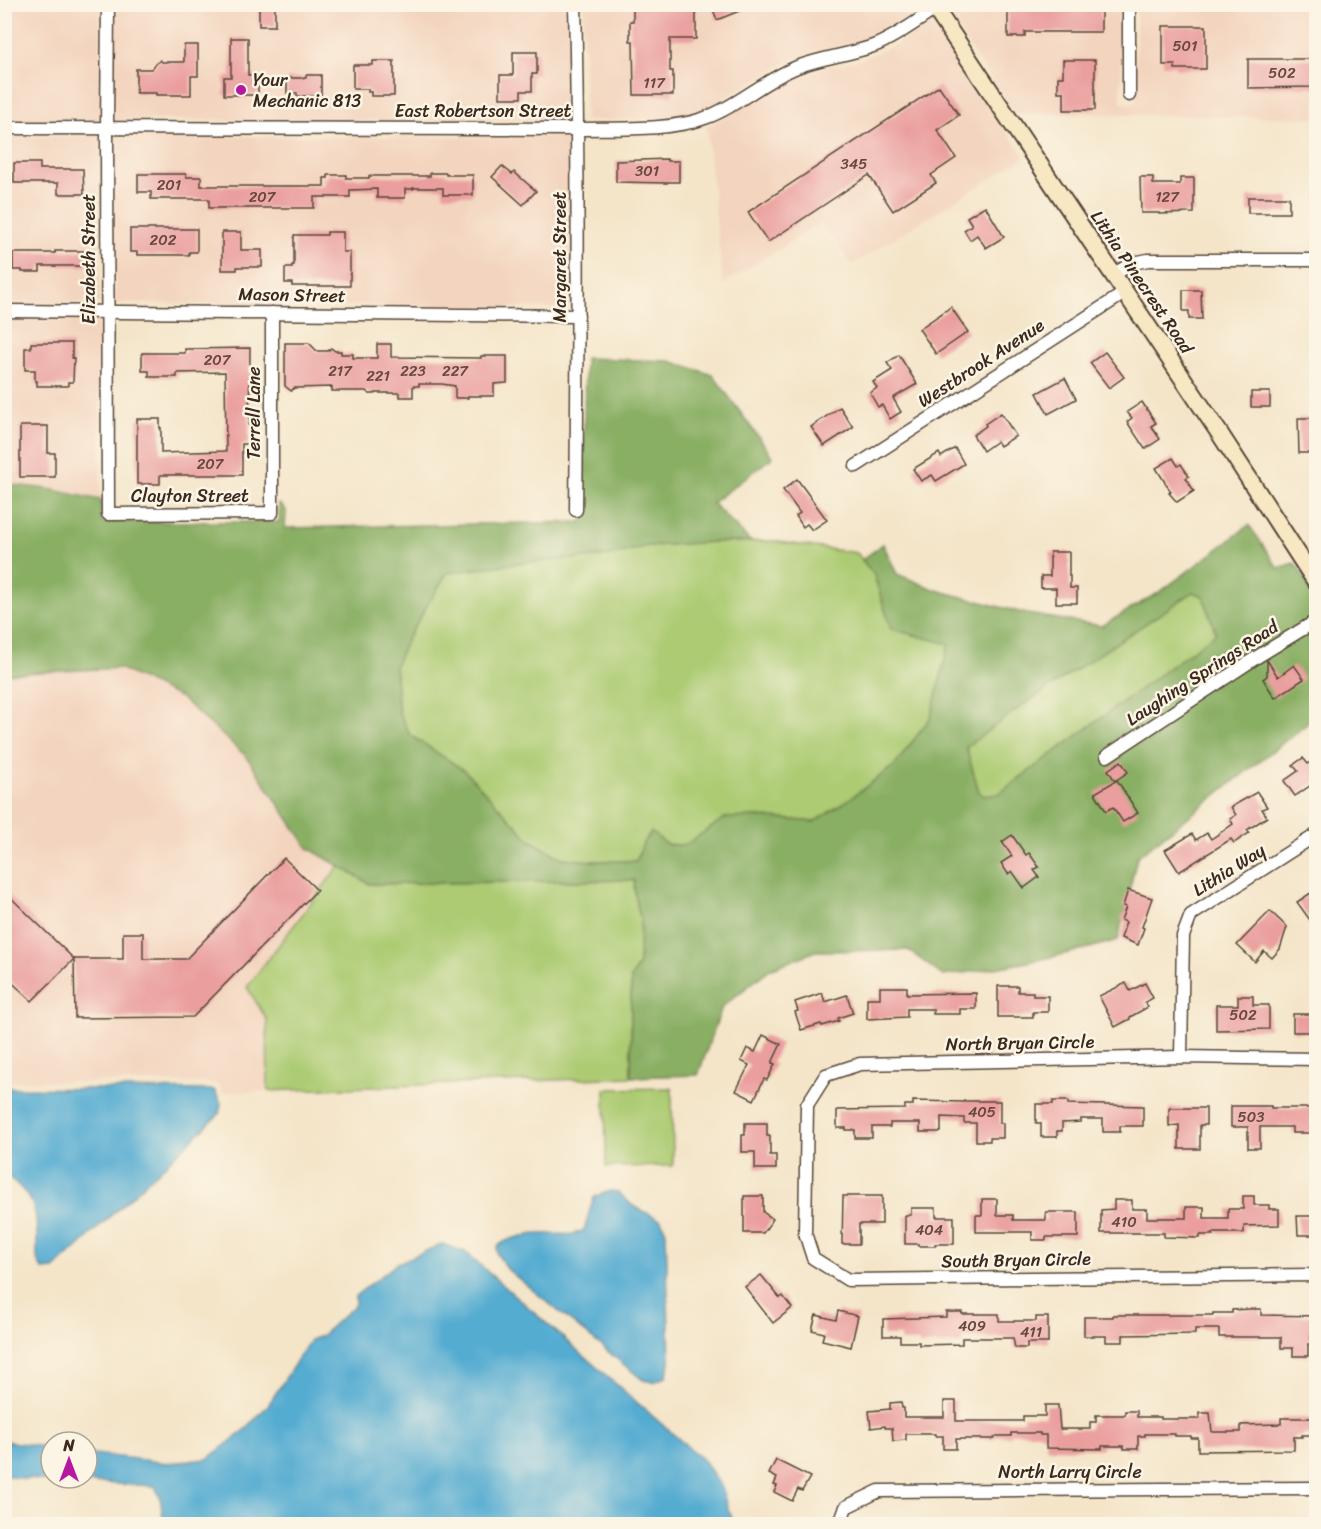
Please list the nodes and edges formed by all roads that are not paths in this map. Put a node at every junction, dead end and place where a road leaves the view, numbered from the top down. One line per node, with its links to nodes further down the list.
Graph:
1 (108, 4): 7 (street, Elizabeth Street)
2 (575, 4): 8 (street, Margaret Street)
3 (1129, 4): 5 (street)
4 (933, 7): 8 (street, East Robertson Street); 10 (main road, Lithia Pinecrest Road)
5 (1129, 95)
6 (4, 128): 7 (street, East Robertson Street)
7 (107, 128): 8 (street, East Robertson Street); 13 (street, Elizabeth Street)
8 (578, 129): 15 (street, Margaret Street)
9 (1317, 260): 10 (street)
10 (1114, 274): 11 (main road, Lithia Pinecrest Road)
11 (1126, 292): 16 (street, Westbrook Avenue); 20 (main road, Lithia Pinecrest Road)
12 (4, 311): 13 (street, Mason Street)
13 (107, 311): 14 (street, Mason Street); 19 (street, Elizabeth Street)
14 (272, 313): 15 (street, Mason Street); 18 (street, Terrell Lane)
15 (578, 316): 17 (street, Margaret Street)
16 (856, 466)
17 (576, 510)
18 (272, 513): 19 (street, Clayton Street)
19 (108, 514)
20 (1317, 582)
21 (1317, 621): 22 (street, Laughing Springs Road)
22 (1107, 756)
23 (1317, 835): 24 (street, Lithia Way)
24 (1181, 1057): 25 (street, North Bryan Circle); 26 (street, North Bryan Circle)
25 (1317, 1059)
26 (807, 1169): 27 (street, South Bryan Circle)
27 (1317, 1275)
28 (1317, 1488): 29 (street, North Larry Circle)
29 (840, 1524)

